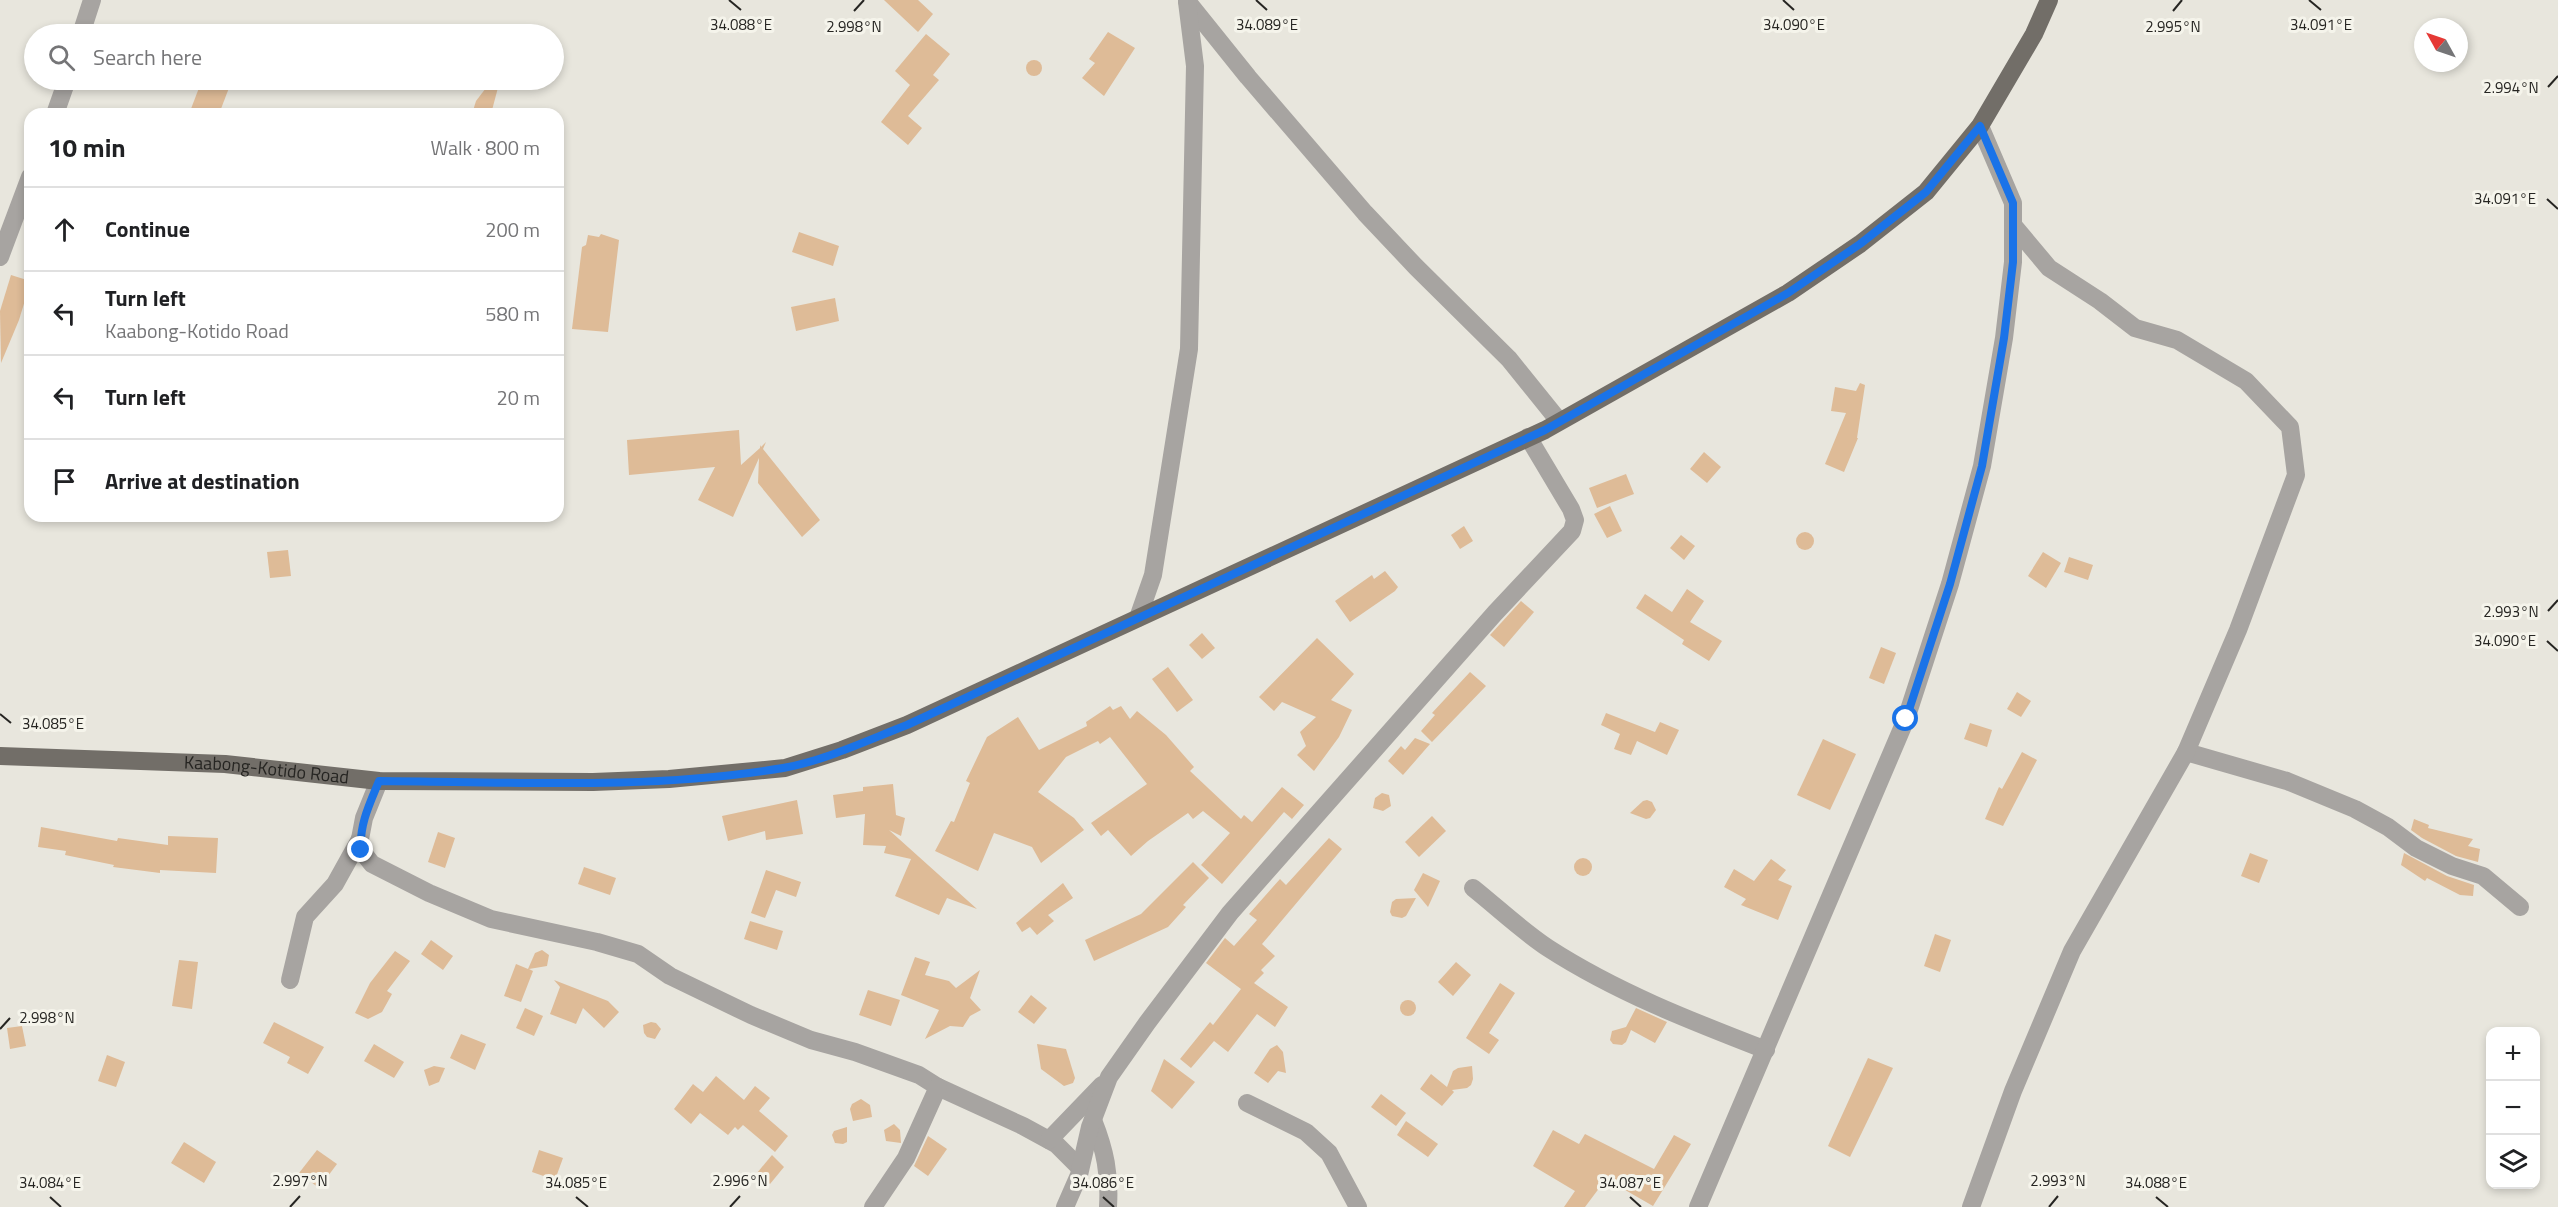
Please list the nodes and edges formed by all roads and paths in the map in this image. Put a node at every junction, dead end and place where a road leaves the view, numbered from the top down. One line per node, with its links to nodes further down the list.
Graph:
1 (92, 0): 4 (street)
2 (2049, 0): 7 (main road, Kaabong-Kotido Road)
3 (1186, 1): 11 (street); 13 (street)
4 (84, 24)
5 (63, 90): 6 (street)
6 (57, 108)
7 (1980, 126): 9 (street); 11 (main road, Kaabong-Kotido Road)
8 (24, 193): 10 (street)
9 (2013, 225): 14 (street); 21 (street)
10 (0, 257)
11 (1559, 421): 12 (main road, Kaabong-Kotido Road)
12 (1528, 437): 13 (main road, Kaabong-Kotido Road); 22 (street)
13 (1138, 618): 16 (main road, Kaabong-Kotido Road)
14 (2186, 753): 19 (street); 33 (street)
15 (0, 756): 16 (main road, Kaabong-Kotido Road)
16 (379, 781): 17 (street)
17 (360, 839): 20 (street); 23 (street)
18 (1473, 888): 21 (street)
19 (2520, 907)
20 (290, 980)
21 (1766, 1050): 32 (street)
22 (1109, 1077): 25 (street); 26 (street)
23 (938, 1087): 26 (street); 28 (street)
24 (1247, 1103): 31 (street)
25 (1093, 1120): 27 (street); 30 (street)
26 (1049, 1140): 27 (street)
27 (1080, 1168): 29 (street)
28 (873, 1207)
29 (1065, 1207)
30 (1108, 1207)
31 (1358, 1207)
32 (1698, 1207)
33 (1971, 1207)

